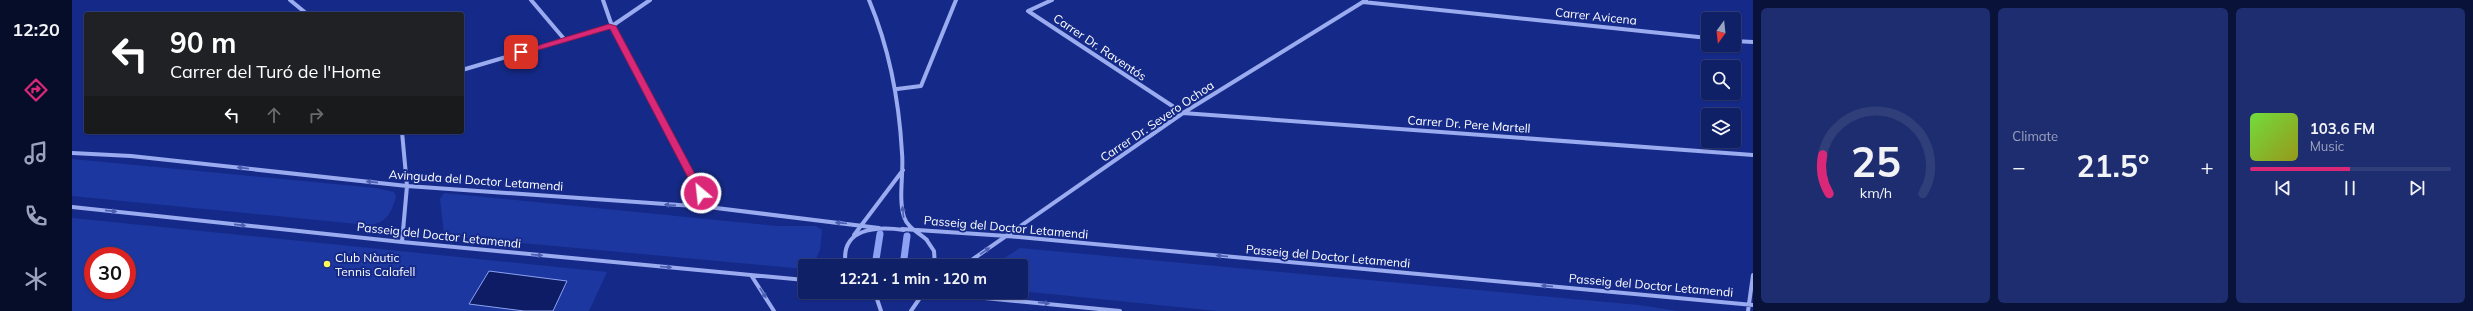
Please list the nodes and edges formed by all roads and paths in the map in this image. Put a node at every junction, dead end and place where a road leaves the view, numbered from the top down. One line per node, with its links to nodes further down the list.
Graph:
1 (290, 0): 9 (street)
2 (531, 0): 12 (street)
3 (603, 0): 10 (street)
4 (650, 0): 10 (street)
5 (869, 0): 16 (street)
6 (956, 0): 16 (street)
7 (1052, 0): 17 (street, Carrer Dr. Raventós)
8 (1364, 1): 11 (street, Carrer Avicena); 17 (street, Carrer Dr. Severo Ochoa)
9 (305, 12)
10 (612, 26): 12 (street); 23 (street)
11 (1701, 37)
12 (565, 40): 15 (street)
13 (1741, 41): 14 (street)
14 (1753, 42)
15 (464, 69)
16 (897, 89): 21 (street)
17 (1183, 113): 20 (street, Carrer Dr. Pere Martell); 30 (street, Carrer Dr. Severo Ochoa)
18 (402, 134): 22 (street)
19 (72, 152): 22 (street, Avinguda del Doctor Letamendi, one-way to 19)
20 (1753, 155)
21 (903, 169): 25 (street); 28 (street, one-way to 21)
22 (407, 186): 23 (street, Avinguda del Doctor Letamendi, one-way to 22); 32 (street)
23 (708, 207): 25 (street, Avinguda del Doctor Letamendi, one-way to 23)
24 (72, 208): 32 (street, Passeig del Doctor Letamendi, one-way to 32)
25 (862, 225): 26 (street, Avinguda del Doctor Letamendi); 29 (street)
26 (879, 228): 27 (street, Passeig del Doctor Letamendi); 29 (street)
27 (902, 229): 28 (street, Passeig del Doctor Letamendi); 31 (street)
28 (916, 230): 30 (street, Passeig del Doctor Letamendi); 31 (street)
29 (854, 235): 33 (street)
30 (1007, 236): 35 (street, Carrer Dr. Severo Ochoa, one-way to 30); 42 (street, Passeig del Doctor Letamendi, one-way to 30)
31 (928, 240): 34 (street)
32 (402, 242): 36 (street, Passeig del Doctor Letamendi, one-way to 36)
33 (844, 259)
34 (936, 259)
35 (973, 259)
36 (752, 275): 38 (street, Passeig del Doctor Letamendi); 43 (street, one-way to 43)
37 (1753, 275): 42 (street)
38 (798, 279)
39 (877, 299): 44 (street)
40 (918, 299): 45 (street)
41 (996, 299): 46 (street, one-way to 46)
42 (1751, 304): 47 (street)
43 (774, 311)
44 (881, 311)
45 (910, 311)
46 (1120, 311)
47 (1748, 311)

